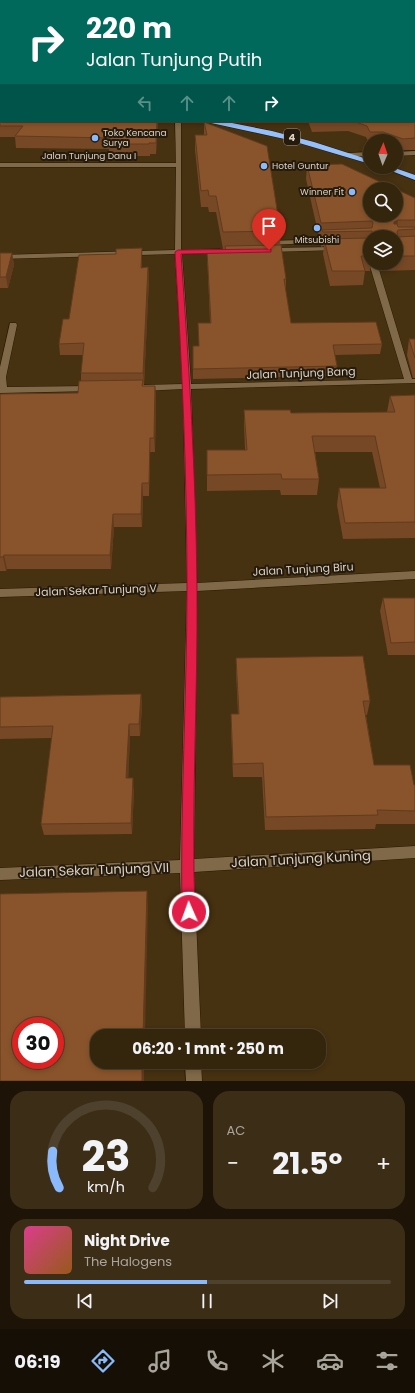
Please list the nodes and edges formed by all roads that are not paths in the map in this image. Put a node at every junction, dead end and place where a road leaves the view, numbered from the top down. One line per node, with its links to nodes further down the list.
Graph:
1 (178, 122): 8 (street)
2 (217, 122): 6 (highway, 4)
3 (415, 153): 5 (street)
4 (363, 154): 6 (street)
5 (403, 154)
6 (349, 155): 7 (highway, 4)
7 (363, 160)
8 (179, 165): 9 (street, Jalan Tunjung Danu I); 17 (street)
9 (0, 166)
10 (403, 174): 11 (highway)
11 (415, 178)
12 (339, 241): 13 (street)
13 (268, 243)
14 (342, 249): 16 (street)
15 (231, 251): 17 (street)
16 (261, 251)
17 (178, 252): 18 (street); 23 (street)
18 (0, 257)
19 (375, 270): 21 (street)
20 (13, 325): 25 (street)
21 (412, 381): 23 (street, Jalan Tunjung Bang)
22 (133, 388): 23 (street, Jalan Tunjung Bang)
23 (187, 388): 27 (street)
24 (102, 389): 25 (street)
25 (1, 390)
26 (415, 574): 27 (street, Jalan Tunjung Biru)
27 (192, 588): 28 (street, Jalan Sekar Tunjung V); 30 (street)
28 (0, 593)
29 (415, 852): 30 (street, Jalan Tunjung Kuning)
30 (187, 866): 31 (street, Jalan Sekar Tunjung VII); 32 (street)
31 (0, 874)
32 (193, 1029)
33 (194, 1069): 34 (street)
34 (194, 1081)

